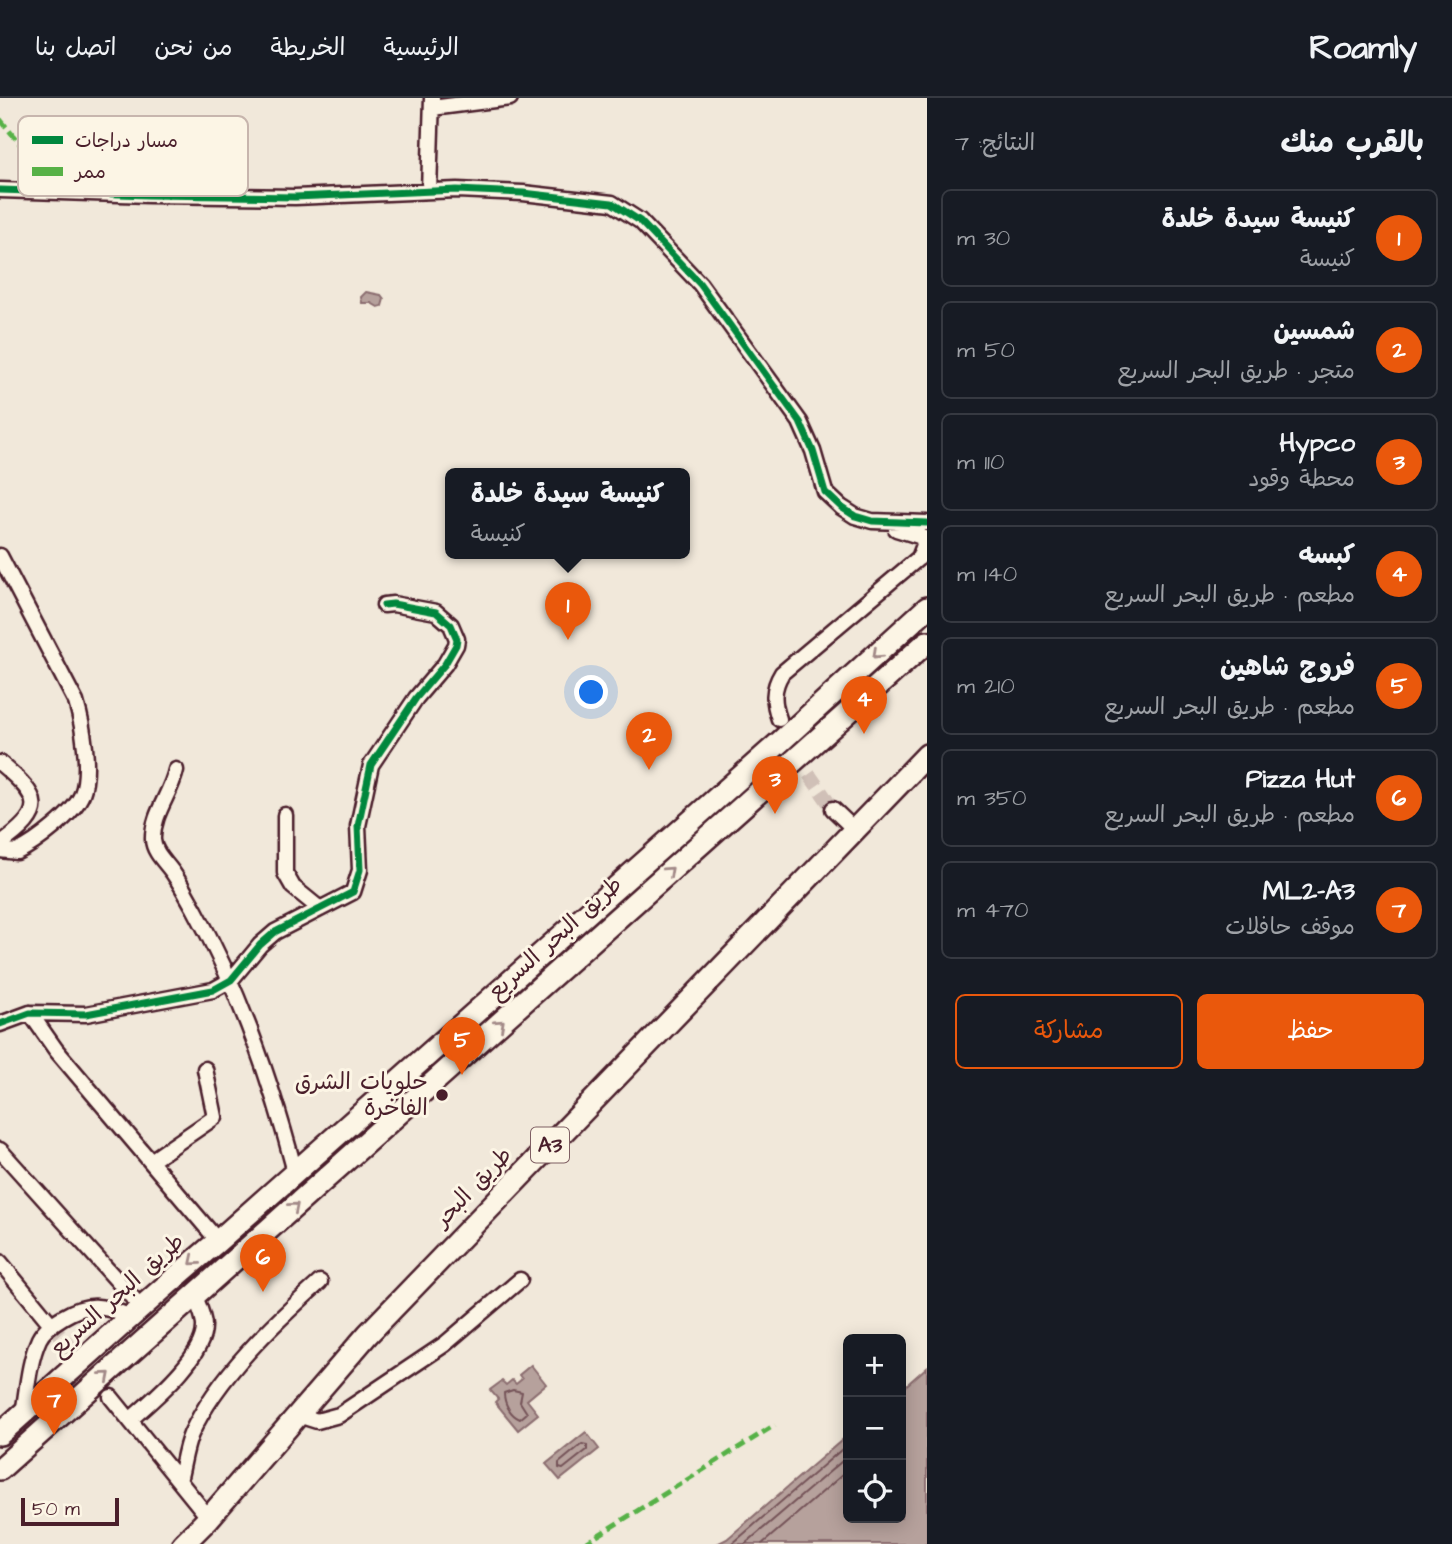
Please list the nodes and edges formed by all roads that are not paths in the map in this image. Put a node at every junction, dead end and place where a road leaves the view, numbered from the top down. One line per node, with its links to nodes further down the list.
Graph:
1 (510, 98): 2 (street)
2 (432, 103): 5 (street)
3 (0, 190): 4 (street)
4 (18, 191)
5 (429, 191): 6 (street); 7 (street)
6 (222, 196)
7 (884, 522): 8 (street); 9 (street)
8 (927, 523)
9 (923, 555): 14 (street)
10 (0, 556): 22 (street)
11 (384, 605): 23 (street)
12 (927, 607): 30 (highway, طريق البحر السريع, one-way to 30)
13 (927, 642): 35 (highway, طريق البحر السريع, one-way to 13)
14 (779, 719)
15 (927, 755): 20 (highway, طريق البحر / A3)
16 (0, 763): 21 (street)
17 (176, 770): 24 (street)
18 (833, 809): 20 (street)
19 (285, 815): 23 (street)
20 (855, 830): 40 (highway, طريق البحر / A3)
21 (0, 844)
22 (0, 850)
23 (320, 909): 24 (street)
24 (231, 980): 25 (street); 30 (street)
25 (30, 1013): 26 (street); 29 (street)
26 (0, 1024)
27 (205, 1069): 29 (street)
28 (0, 1150): 36 (street)
29 (151, 1161): 31 (street)
30 (295, 1172): 31 (highway, طريق البحر السريع)
31 (218, 1241): 36 (highway, طريق البحر السريع, one-way to 36)
32 (0, 1262): 37 (street)
33 (520, 1280): 40 (street)
34 (320, 1282): 44 (street)
35 (194, 1294): 41 (street); 43 (highway, طريق البحر السريع, one-way to 35)
36 (135, 1311): 37 (street); 39 (highway, طريق البحر السريع)
37 (51, 1324): 39 (street)
38 (111, 1396): 41 (street)
39 (23, 1414): 42 (highway, طريق البحر السريع)
40 (298, 1415): 45 (highway, طريق البحر / A3)
41 (130, 1420): 44 (street)
42 (0, 1434)
43 (0, 1469)
44 (179, 1481): 45 (street)
45 (209, 1518): 46 (highway, طريق البحر / A3)
46 (183, 1544)

